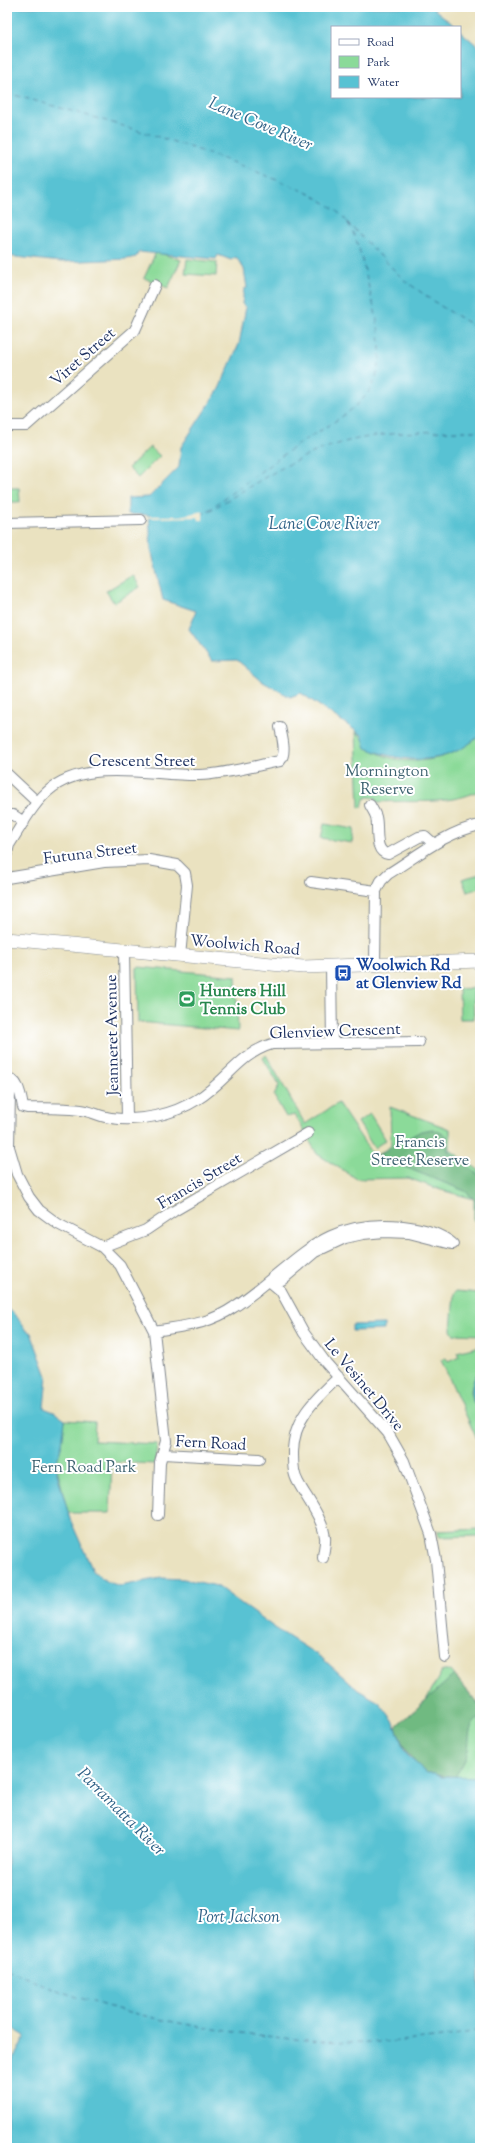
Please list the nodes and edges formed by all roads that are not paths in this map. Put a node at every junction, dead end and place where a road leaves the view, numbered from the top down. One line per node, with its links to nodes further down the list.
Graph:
1 (155, 285): 2 (street, Viret Street)
2 (7, 426)
3 (141, 520): 4 (street)
4 (7, 523)
5 (280, 727): 7 (street, Crescent Street)
6 (7, 774): 7 (street)
7 (37, 802): 10 (street, Crescent Street)
8 (370, 805): 12 (street)
9 (7, 814): 10 (street)
10 (24, 822): 13 (street, Crescent Street)
11 (480, 825): 12 (street)
12 (434, 844): 16 (street)
13 (7, 854)
14 (7, 878): 19 (street, Futuna Street)
15 (311, 882): 16 (street)
16 (376, 891): 21 (street)
17 (7, 939): 18 (street, Woolwich Road)
18 (124, 951): 19 (street, Woolwich Road); 27 (street, Jeanneret Avenue)
19 (180, 956): 22 (street, Woolwich Road)
20 (480, 961): 21 (street, Woolwich Road)
21 (375, 964): 22 (street, Woolwich Road)
22 (331, 966): 24 (street)
23 (419, 1042): 24 (street, Glenview Crescent)
24 (332, 1043): 27 (street, Glenview Crescent)
25 (7, 1078): 27 (street, Glenview Crescent)
26 (7, 1083): 29 (street)
27 (128, 1118)
28 (308, 1133): 29 (street, Francis Street)
29 (102, 1247): 31 (street)
30 (269, 1281): 30 (street); 31 (street); 32 (street, Le Vesinet Drive)
31 (154, 1331): 33 (street)
32 (339, 1377): 36 (street); 37 (street, Le Vesinet Drive)
33 (162, 1454): 34 (street, Fern Road); 35 (street)
34 (258, 1459)
35 (158, 1515)
36 (323, 1558)
37 (445, 1656)

